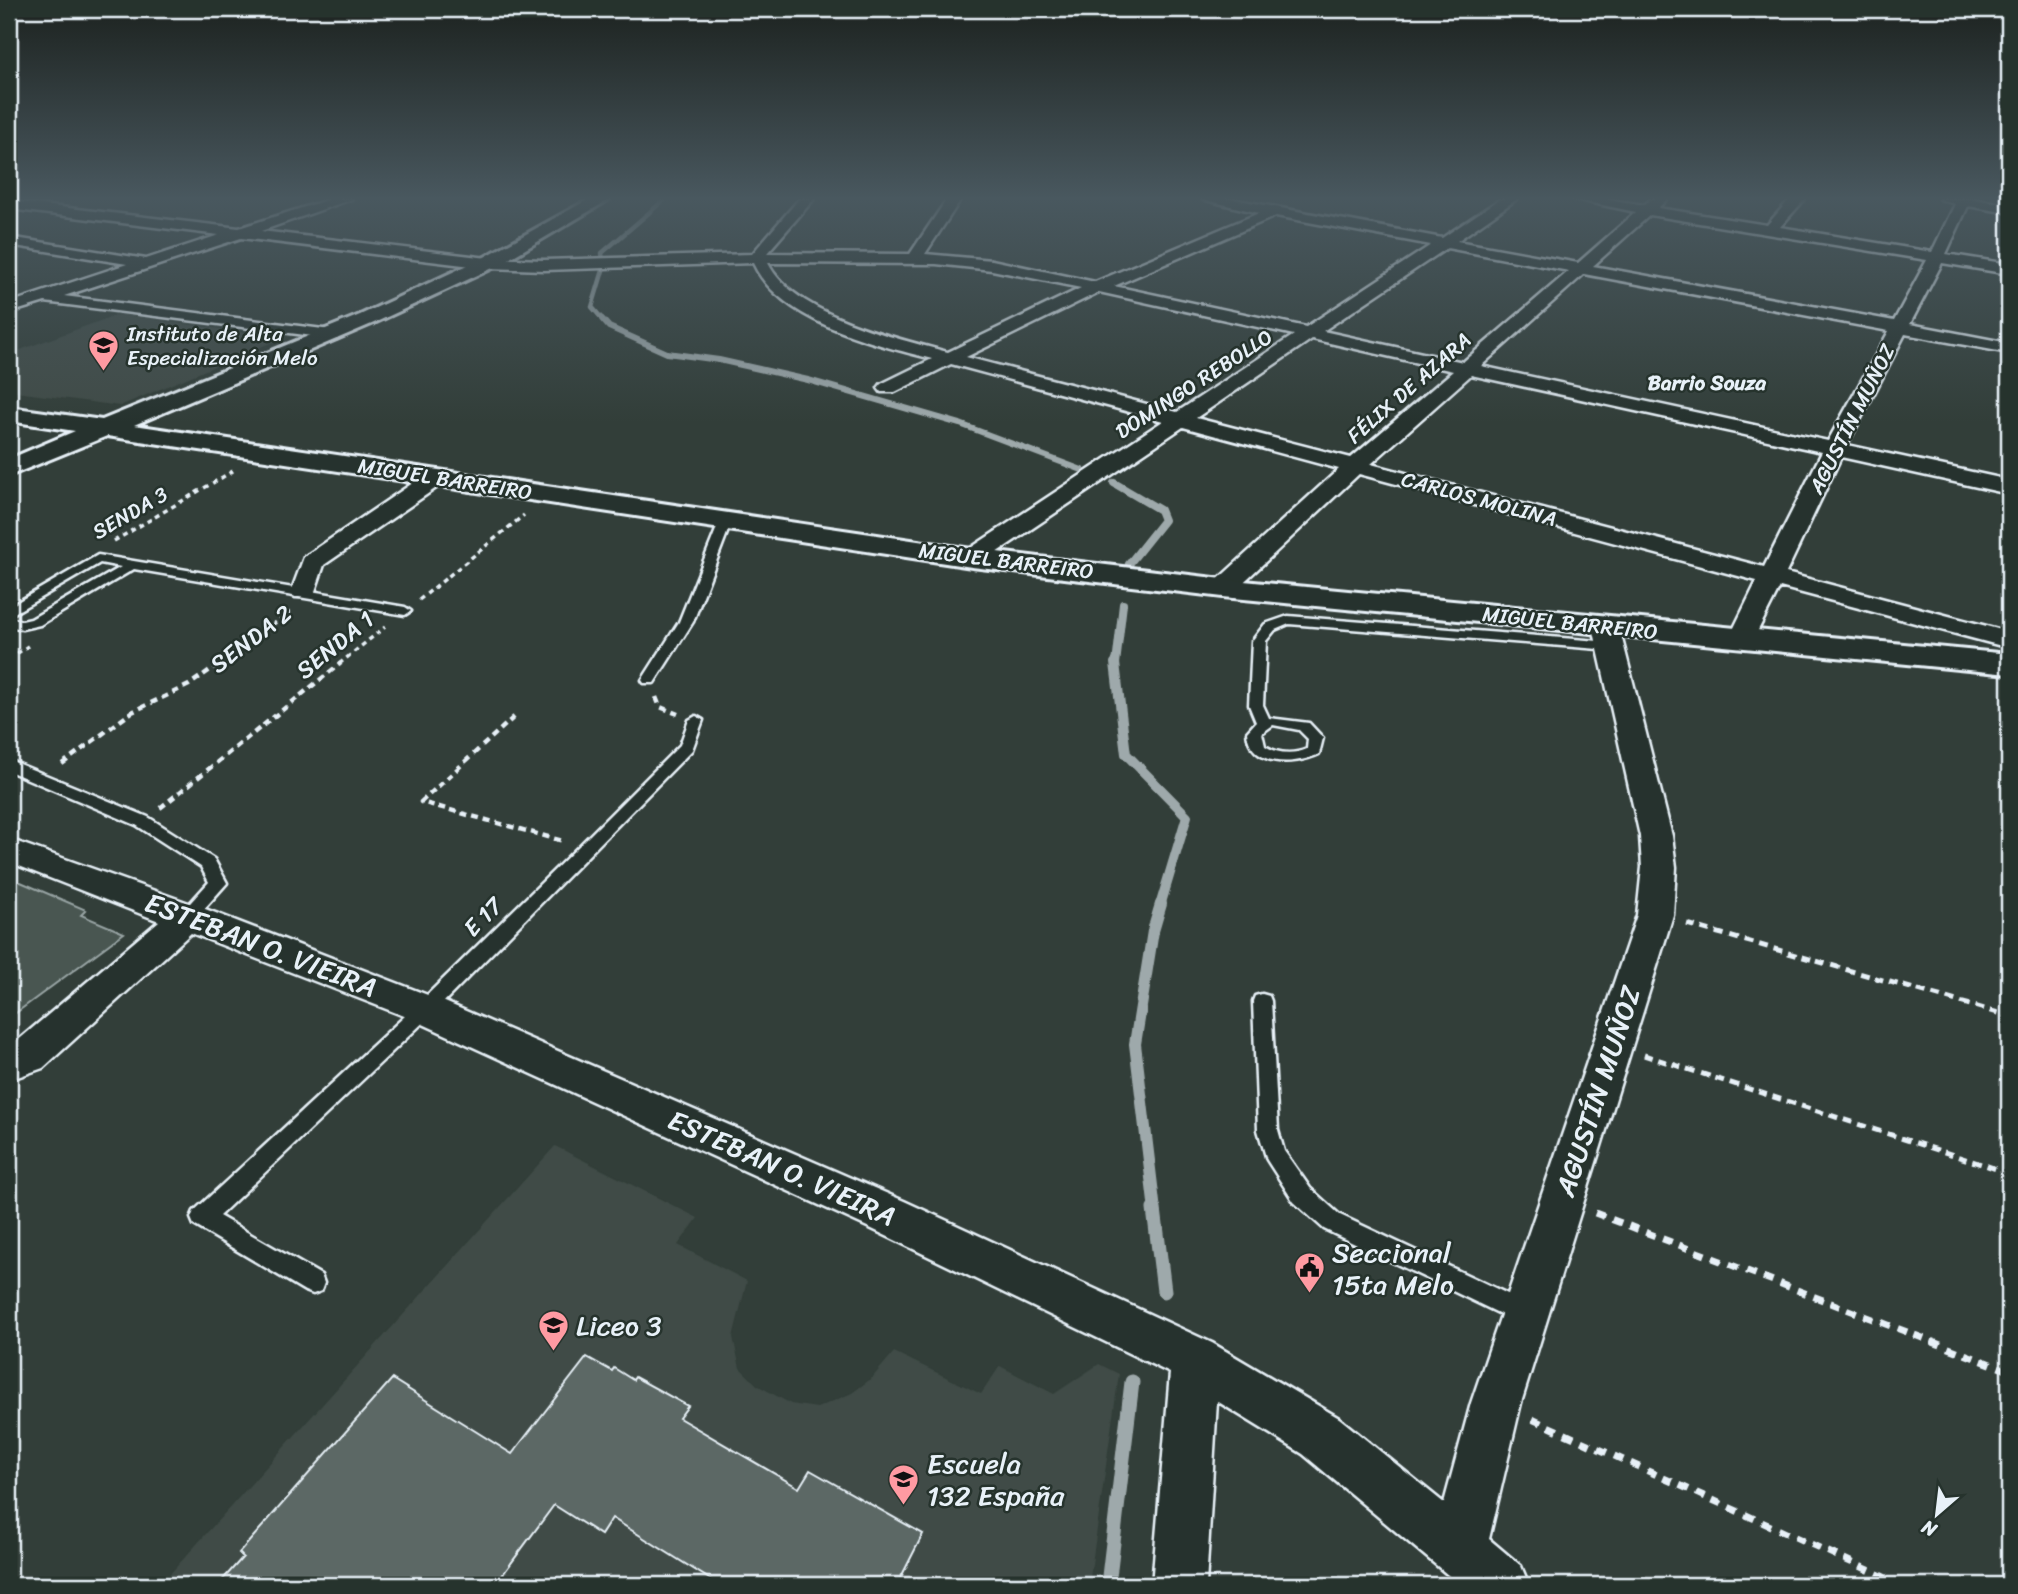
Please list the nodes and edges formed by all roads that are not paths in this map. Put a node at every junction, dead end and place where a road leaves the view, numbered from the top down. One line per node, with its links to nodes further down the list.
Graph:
1 (116, 273): 12 (street)
2 (465, 273): 15 (street)
3 (766, 273): 18 (street, CARLOS MOLINA)
4 (1032, 273): 10 (street)
5 (1129, 273): 10 (street)
6 (1401, 273): 16 (street, DOMINGO REBOLLO)
7 (1575, 273): 19 (street, FÉLIX DE AZARA)
8 (1604, 273): 14 (street)
9 (1928, 273): 14 (street, AGUSTÍN MUÑOZ)
10 (1097, 287): 16 (street); 18 (street)
11 (9, 291): 12 (street)
12 (41, 297): 13 (street); 15 (street)
13 (9, 308)
14 (1899, 328): 17 (street); 24 (street, AGUSTÍN MUÑOZ)
15 (331, 335): 23 (street)
16 (1310, 335): 19 (street); 22 (street, DOMINGO REBOLLO)
17 (2009, 348)
18 (949, 359): 20 (street); 22 (street, CARLOS MOLINA)
19 (1464, 369): 24 (street); 25 (street, FÉLIX DE AZARA)
20 (888, 388)
21 (9, 414): 23 (street, MIGUEL BARREIRO)
22 (1178, 421): 25 (street, CARLOS MOLINA); 30 (street, DOMINGO REBOLLO)
23 (104, 429): 26 (street); 27 (street, MIGUEL BARREIRO)
24 (1834, 449): 28 (street); 32 (street, AGUSTÍN MUÑOZ)
25 (1355, 466): 32 (street, CARLOS MOLINA); 33 (street, FÉLIX DE AZARA)
26 (9, 468)
27 (437, 477): 29 (street, MIGUEL BARREIRO); 34 (street, SENDA 2)
28 (2009, 487)
29 (726, 520): 30 (street, MIGUEL BARREIRO); 42 (lane)
30 (972, 558): 33 (street, MIGUEL BARREIRO)
31 (132, 565): 34 (lane); 36 (lane); 37 (lane)
32 (1773, 577): 39 (street, AGUSTÍN MUÑOZ); 40 (street, CARLOS MOLINA)
33 (1223, 588): 38 (street, MIGUEL BARREIRO)
34 (304, 592): 35 (lane)
35 (405, 611)
36 (9, 612)
37 (9, 622)
38 (1608, 636): 39 (street, MIGUEL BARREIRO); 44 (lane); 52 (street, AGUSTÍN MUÑOZ)
39 (1741, 640): 41 (street, MIGUEL BARREIRO)
40 (2009, 640)
41 (2009, 664)
42 (649, 680)
43 (696, 720): 49 (lane, E 17)
44 (1264, 723)
45 (9, 765): 47 (lane)
46 (9, 850): 47 (street, ESTEBAN O. VIEIRA)
47 (188, 916): 49 (street, ESTEBAN O. VIEIRA); 50 (street)
48 (1262, 1000): 52 (lane)
49 (425, 1009): 51 (lane, E 17); 53 (street, ESTEBAN O. VIEIRA)
50 (10, 1064)
51 (313, 1283)
52 (1525, 1314): 54 (street, AGUSTÍN MUÑOZ)
53 (1195, 1360): 54 (street, ESTEBAN O. VIEIRA); 55 (street)
54 (1459, 1550): 56 (street, ESTEBAN O. VIEIRA)
55 (1180, 1585)
56 (1502, 1585)

